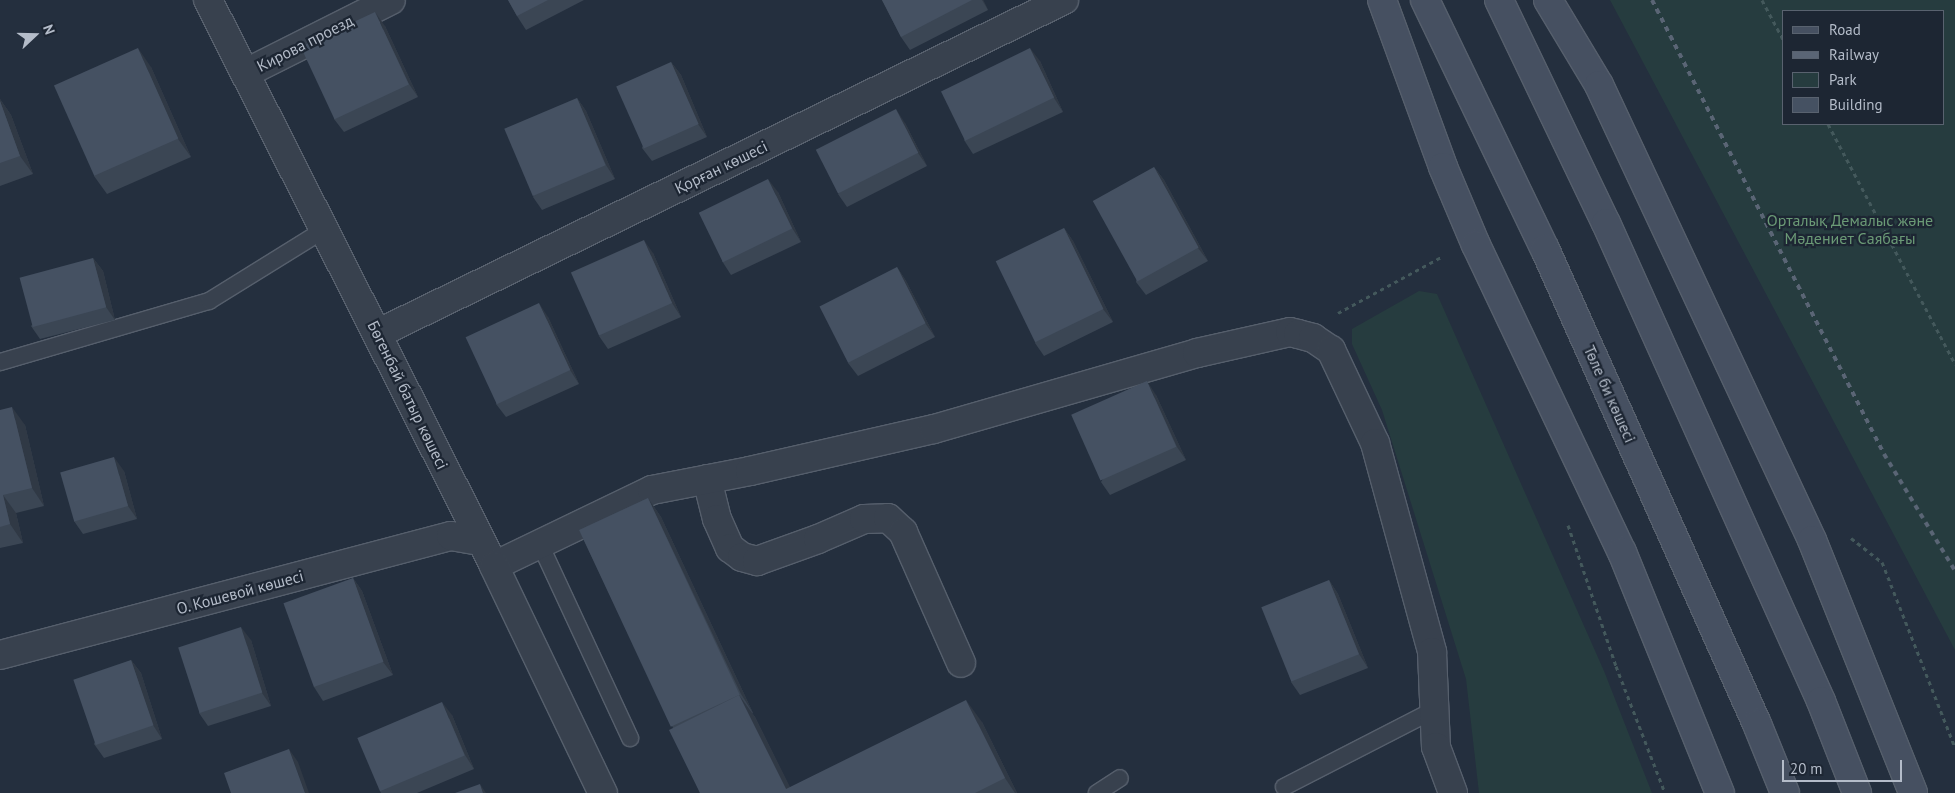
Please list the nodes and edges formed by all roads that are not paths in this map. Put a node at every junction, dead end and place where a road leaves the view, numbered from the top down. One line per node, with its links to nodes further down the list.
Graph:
1 (208, 0): 8 (street, Бөгенбай батыр көшесі)
2 (391, 0): 8 (street, Кирова проезд)
3 (1064, 0): 10 (street, Қорған көшесі)
4 (1382, 0): 25 (main road)
5 (1425, 0): 26 (main road, Төле би көшесі)
6 (1499, 0): 27 (main road)
7 (1548, 0): 28 (main road)
8 (246, 73): 9 (street, Бөгенбай батыр көшесі)
9 (325, 229): 10 (street, Бөгенбай батыр көшесі); 11 (lane)
10 (378, 334): 13 (street, Бөгенбай батыр көшесі)
11 (0, 362)
12 (707, 479): 14 (street); 17 (street); 18 (street)
13 (480, 541): 15 (street, Бөгенбай батыр көшесі); 16 (street, О. Кошевой көшесі)
14 (540, 544): 15 (street); 19 (lane)
15 (494, 566): 22 (street, Бөгенбай батыр көшесі)
16 (0, 655)
17 (961, 663)
18 (1434, 710): 21 (lane); 24 (street)
19 (630, 738)
20 (1120, 778): 23 (lane)
21 (1284, 787)
22 (603, 793)
23 (1097, 793)
24 (1453, 793)
25 (1720, 793)
26 (1785, 793)
27 (1856, 793)
28 (1913, 793)

